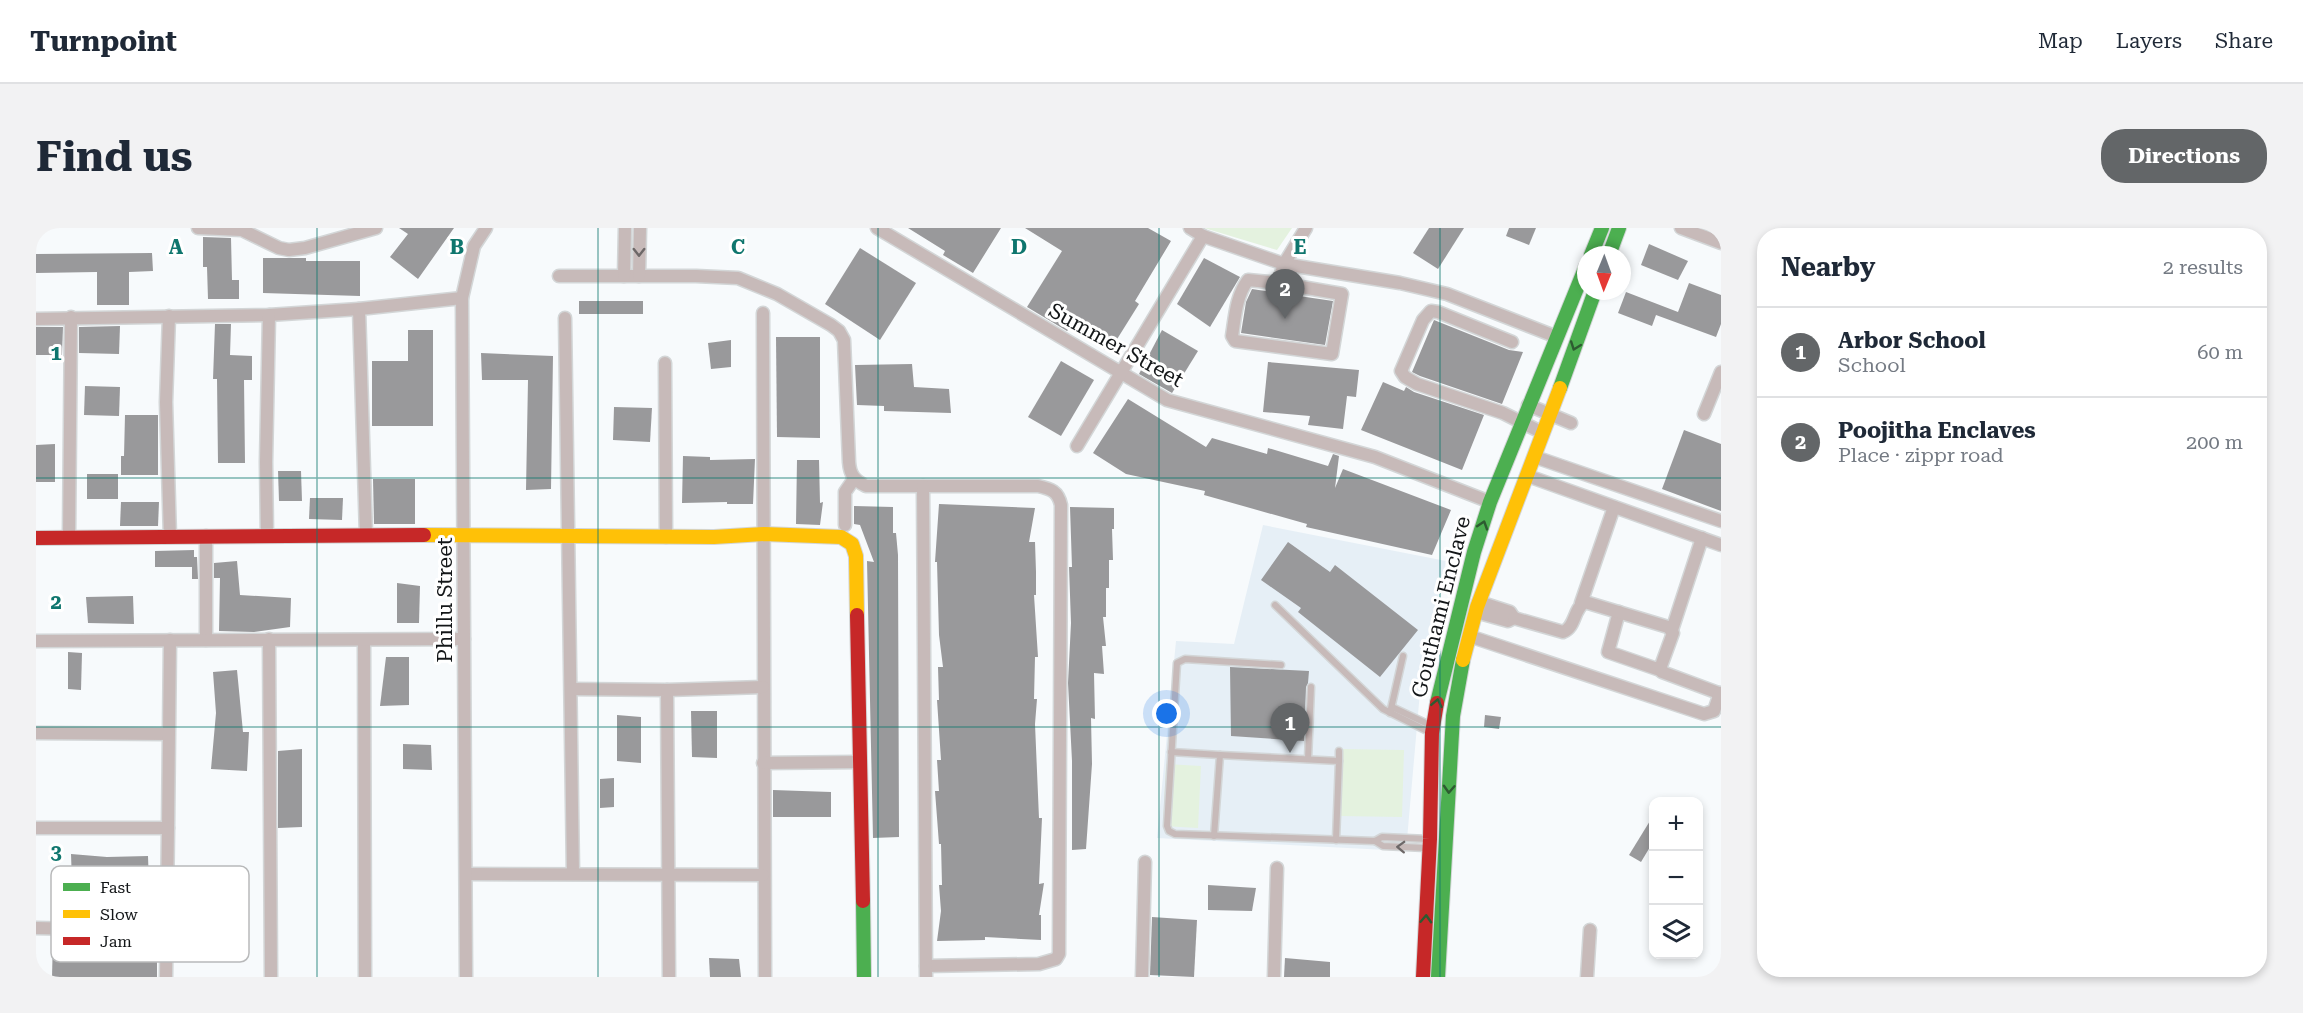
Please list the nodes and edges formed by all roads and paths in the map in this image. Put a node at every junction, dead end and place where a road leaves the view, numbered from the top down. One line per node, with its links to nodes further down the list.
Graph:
1 (198, 228): 12 (street)
2 (376, 228): 12 (street)
3 (486, 228): 23 (street, Phillu Street)
4 (625, 228): 19 (street)
5 (640, 228): 20 (street, one-way to 20)
6 (877, 228): 36 (street, Summer Street)
7 (1190, 228): 13 (street)
8 (1306, 228): 17 (street)
9 (1602, 228): 15 (street)
10 (1618, 228): 16 (street)
11 (1681, 228): 14 (street)
12 (243, 229)
13 (1203, 236): 17 (street); 36 (street)
14 (1721, 243)
15 (1595, 246)
16 (1611, 246)
17 (1284, 264): 21 (street); 32 (street)
18 (559, 276): 19 (street)
19 (624, 276): 20 (street)
20 (639, 276): 46 (street)
21 (1278, 283): 21 (street)
22 (1577, 288): 32 (street, Gouthami Enclave)
23 (462, 298): 25 (street); 54 (street, Phillu Street)
24 (1592, 300): 38 (street, Gouthami Enclave, one-way to 38)
25 (359, 309): 27 (street); 53 (street)
26 (762, 314): 52 (street)
27 (269, 315): 28 (street); 56 (street)
28 (169, 316): 29 (street); 58 (street)
29 (71, 317): 31 (street); 57 (street)
30 (565, 318): 59 (street)
31 (36, 319)
32 (1557, 337): 37 (street, Gouthami Enclave)
33 (1512, 342): 40 (street)
34 (665, 363): 60 (street)
35 (1721, 372): 39 (street)
36 (1120, 373): 43 (street); 48 (street, Summer Street)
37 (1528, 405): 38 (street); 40 (street, Gouthami Enclave)
38 (1550, 414): 41 (street); 42 (street, Gouthami Enclave)
39 (1704, 414)
40 (1521, 423): 42 (street); 48 (street, Gouthami Enclave)
41 (1571, 423)
42 (1543, 433): 44 (street, Gouthami Enclave)
43 (1077, 446)
44 (1535, 457): 45 (street, Gouthami Enclave); 50 (street)
45 (1528, 476): 49 (street); 66 (street, Gouthami Enclave)
46 (854, 479): 47 (street); 51 (street)
47 (923, 486): 110 (street); 110 (street)
48 (1490, 502): 85 (street, Gouthami Enclave, one-way to 48)
49 (1614, 507): 62 (street); 64 (street)
50 (1721, 521)
51 (845, 525)
52 (764, 534): 60 (street); 79 (street); 93 (street)
53 (366, 535): 54 (street); 56 (street)
54 (464, 535): 59 (street); 73 (street, Phillu Street)
55 (207, 536): 56 (street); 58 (street); 70 (street)
56 (267, 536)
57 (69, 537): 58 (street); 61 (street)
58 (170, 537)
59 (570, 537): 60 (street); 81 (street)
60 (666, 537)
61 (36, 538)
62 (1702, 538): 63 (street); 68 (street)
63 (1721, 545)
64 (1581, 603): 66 (street); 67 (street)
65 (1275, 605): 84 (lane)
66 (1477, 607): 69 (street, Gouthami Enclave)
67 (1619, 612): 68 (street); 78 (street)
68 (1672, 630): 78 (street)
69 (1469, 636): 83 (street); 120 (street, Gouthami Enclave, one-way to 120)
70 (206, 639): 71 (street); 75 (street)
71 (268, 639): 72 (street); 111 (street)
72 (364, 639): 73 (street); 112 (street)
73 (464, 639): 103 (street, Phillu Street)
74 (36, 640): 75 (street)
75 (170, 640): 87 (street)
76 (1403, 656): 84 (lane)
77 (1281, 665): 88 (lane)
78 (1660, 670): 83 (street)
79 (763, 687): 82 (street); 94 (street)
80 (1311, 687): 91 (lane)
81 (571, 689): 82 (street); 104 (street)
82 (667, 690): 105 (street)
83 (1720, 694)
84 (1391, 710): 85 (lane)
85 (1433, 730): 99 (street, Gouthami Enclave)
86 (36, 733): 87 (street)
87 (168, 734): 96 (street)
88 (1171, 752): 90 (lane); 97 (lane)
89 (1339, 752): 92 (lane)
90 (1220, 755): 91 (lane); 97 (lane)
91 (1308, 759): 92 (lane)
92 (1339, 761): 98 (lane)
93 (858, 762): 94 (street); 116 (street)
94 (763, 763): 106 (street)
95 (36, 828): 96 (street)
96 (168, 828): 101 (street)
97 (1214, 836): 98 (lane)
98 (1336, 840): 99 (lane)
99 (1430, 843): 119 (street, Gouthami Enclave, one-way to 99)
100 (1145, 862): 117 (street)
101 (167, 866)
102 (1277, 868): 118 (street)
103 (466, 874): 104 (street); 113 (street, Phillu Street)
104 (573, 874): 105 (street)
105 (669, 875): 106 (street); 114 (street)
106 (763, 875): 115 (street)
107 (36, 928): 108 (street)
108 (51, 928)
109 (1590, 930): 121 (street)
110 (926, 971)
111 (271, 977)
112 (365, 977)
113 (466, 977)
114 (669, 977)
115 (765, 977)
116 (864, 977)
117 (1142, 977)
118 (1274, 977)
119 (1423, 977)
120 (1438, 977)
121 (1587, 977)

